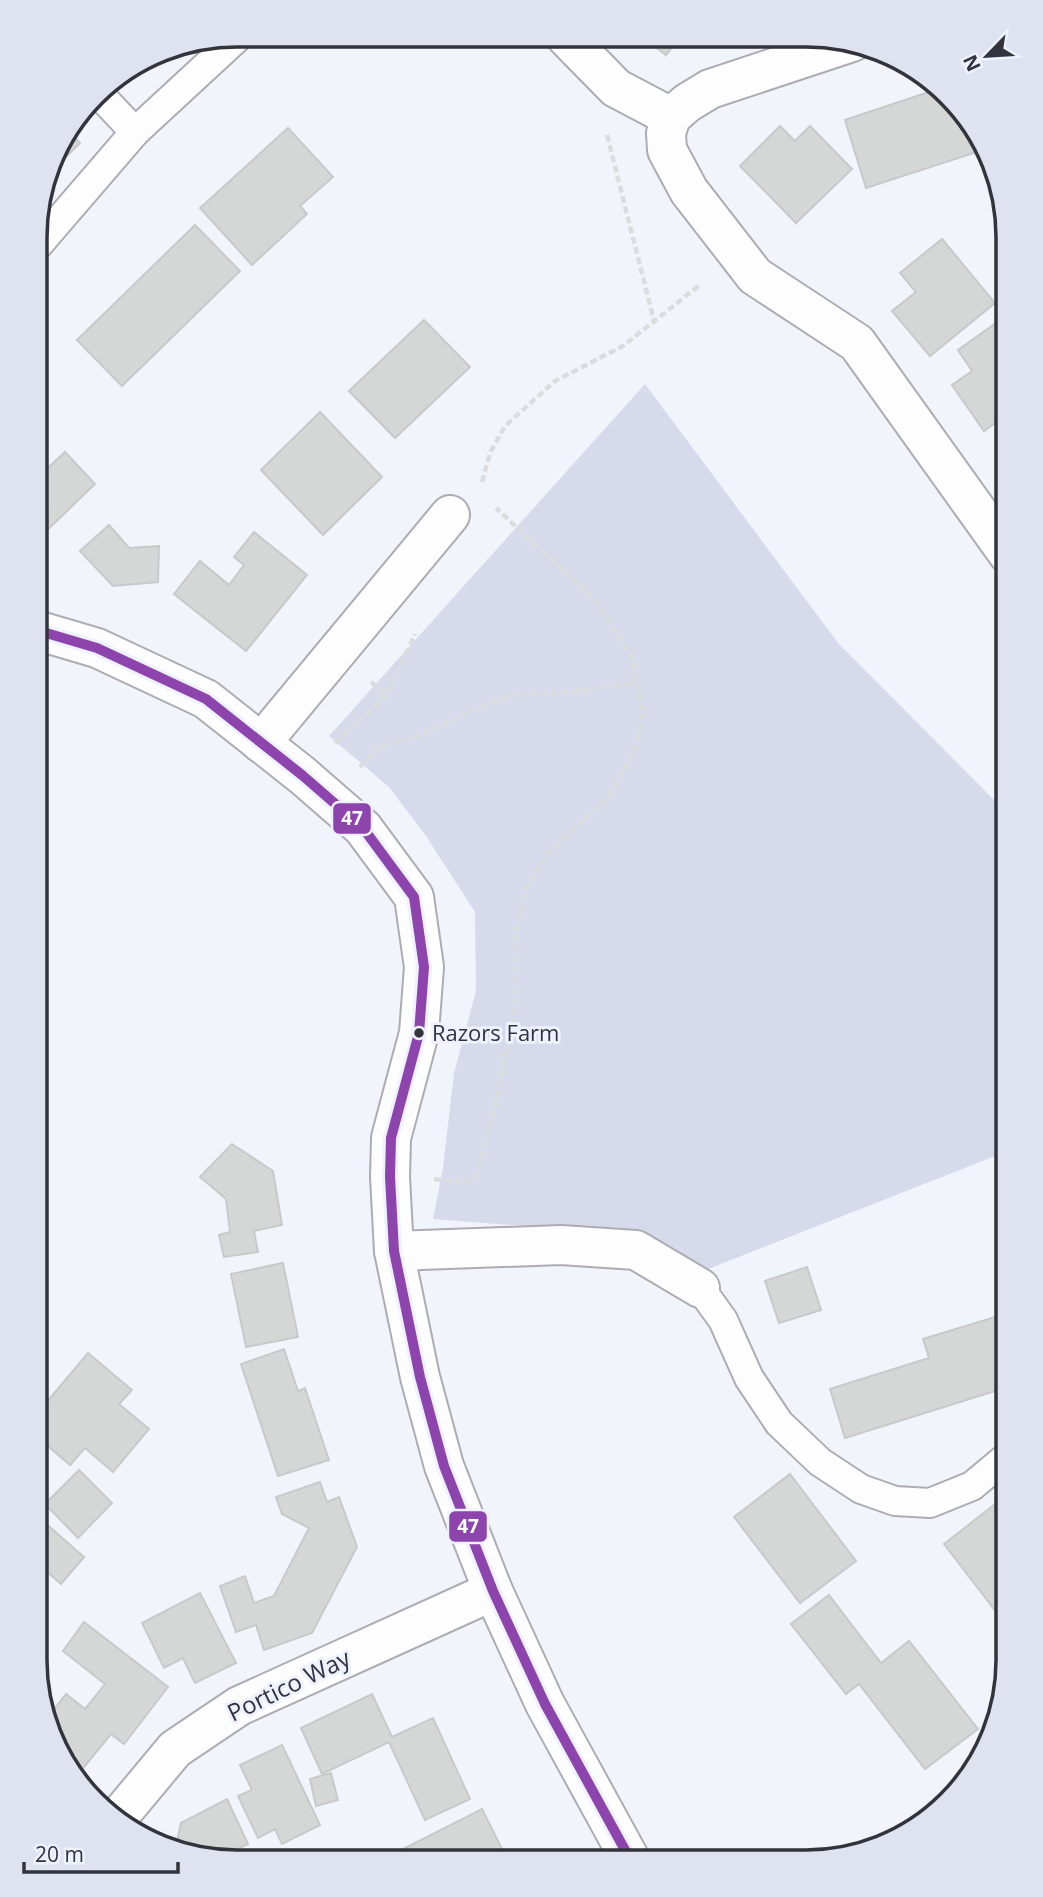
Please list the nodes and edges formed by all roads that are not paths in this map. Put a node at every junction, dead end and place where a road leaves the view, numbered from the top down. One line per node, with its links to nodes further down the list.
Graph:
1 (576, 47): 6 (street)
2 (810, 47): 4 (street)
3 (226, 48): 7 (lane)
4 (788, 50): 6 (street)
5 (105, 101): 7 (lane)
6 (671, 117): 10 (street)
7 (135, 132): 8 (lane)
8 (47, 234)
9 (450, 515): 12 (street)
10 (996, 537)
11 (47, 634): 12 (street)
12 (261, 743): 13 (street)
13 (394, 1251): 14 (street); 16 (street)
14 (700, 1288): 15 (lane)
15 (995, 1467)
16 (493, 1591): 17 (street, Portico Way); 18 (street)
17 (123, 1812)
18 (626, 1850)

